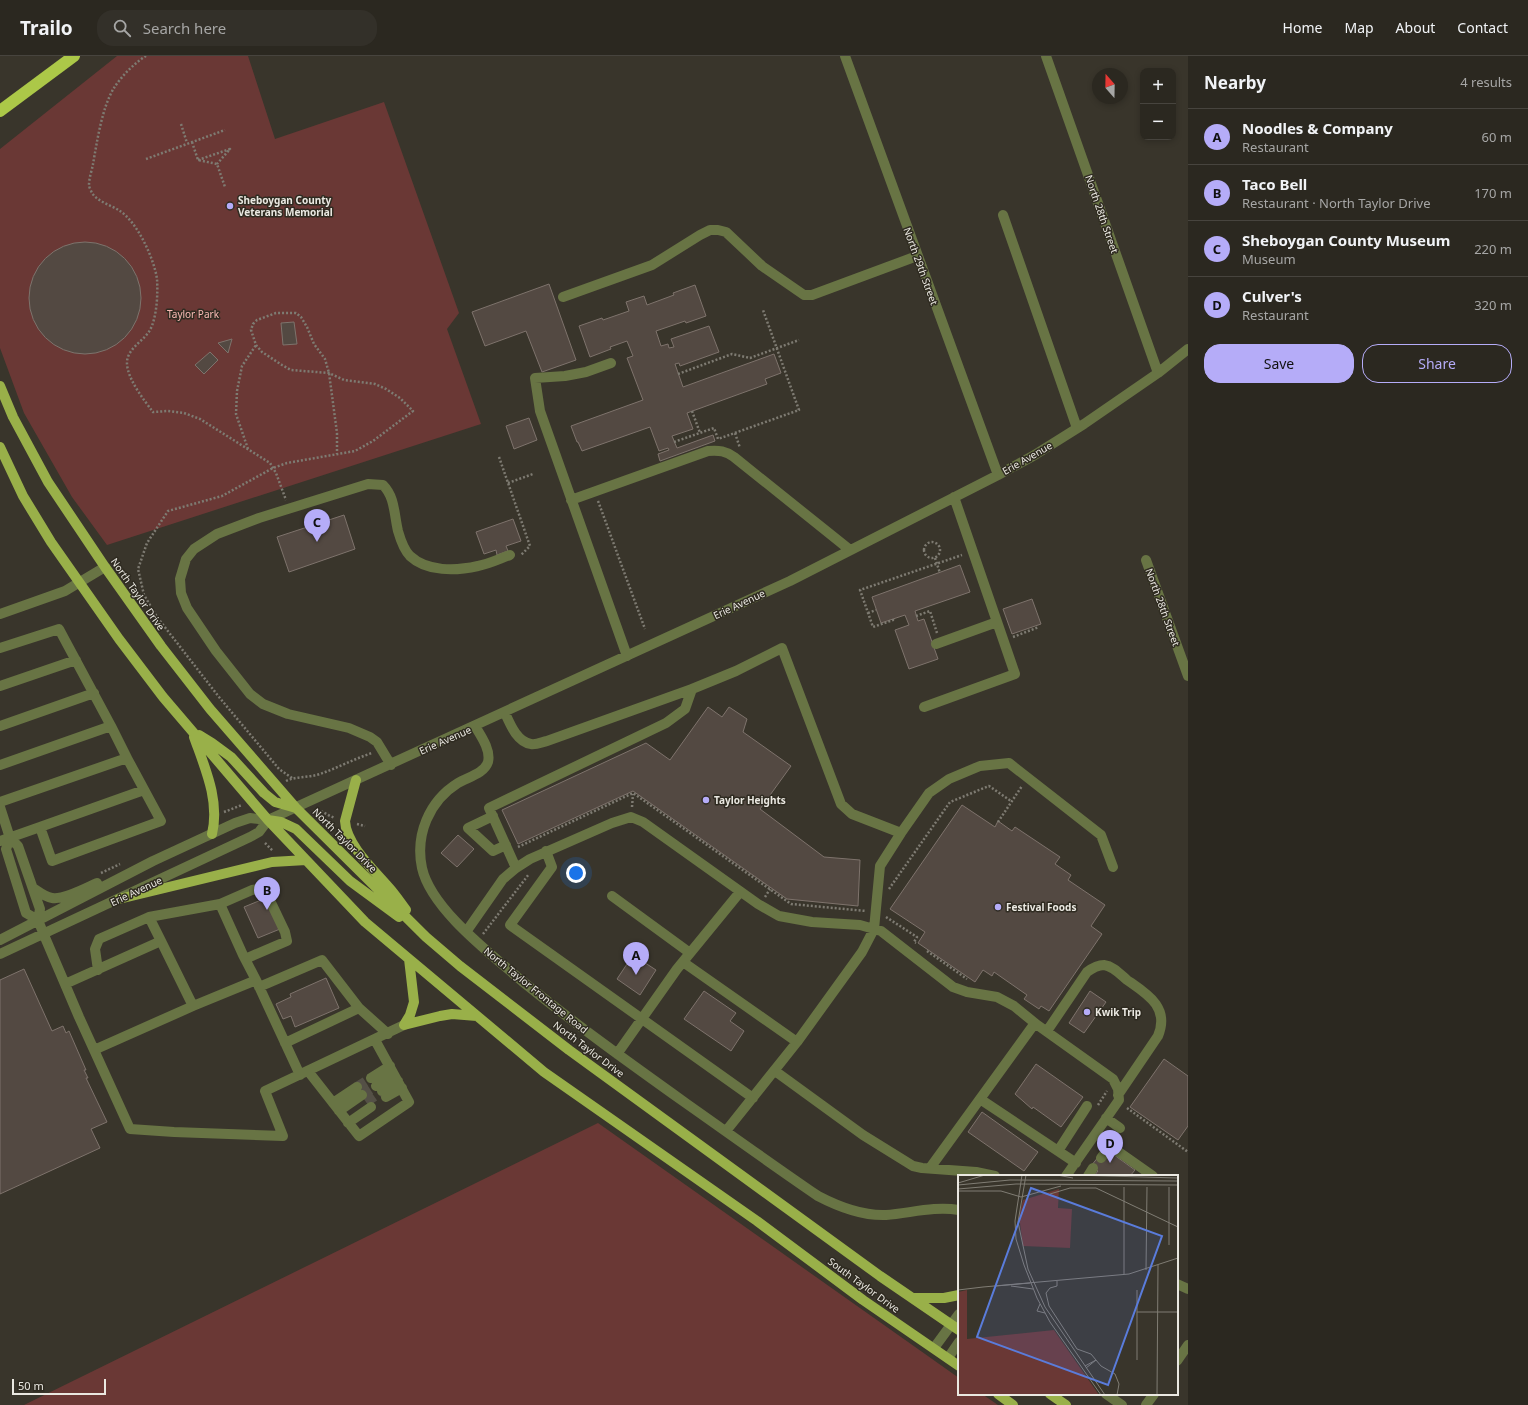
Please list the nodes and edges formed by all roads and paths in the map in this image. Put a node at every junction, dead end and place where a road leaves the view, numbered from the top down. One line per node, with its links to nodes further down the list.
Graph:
1 (74, 56): 5 (highway)
2 (146, 56): 32 (path)
3 (845, 56): 15 (street, North 29th Street)
4 (1046, 56): 24 (street, North 28th Street)
5 (0, 111)
6 (181, 124): 9 (path)
7 (224, 130): 8 (path)
8 (192, 142): 9 (path); 11 (path)
9 (187, 144): 10 (path)
10 (146, 159)
11 (198, 160): 12 (path); 12 (path)
12 (217, 164): 13 (path)
13 (225, 187)
14 (1003, 215): 28 (street)
15 (917, 256): 16 (street); 37 (street, North 29th Street)
16 (563, 297)
17 (763, 310): 20 (path)
18 (798, 340): 20 (path)
19 (256, 345): 23 (path); 23 (path); 32 (path)
20 (777, 348): 25 (path); 29 (path)
21 (1188, 349): 24 (street, Erie Avenue)
22 (611, 363): 41 (street)
23 (329, 373): 33 (path); 33 (path)
24 (1158, 373): 28 (street, Erie Avenue)
25 (678, 374)
26 (0, 386): 49 (main road, North Taylor Drive)
27 (692, 411): 29 (path)
28 (1077, 428): 37 (street, Erie Avenue)
29 (700, 433): 30 (path)
30 (674, 442)
31 (0, 447): 51 (main road)
32 (248, 449): 35 (path)
33 (337, 454): 35 (path)
34 (499, 457): 38 (path)
35 (273, 468): 42 (path); 78 (path)
36 (533, 474): 38 (path)
37 (998, 475): 40 (street, Erie Avenue)
38 (508, 483): 45 (path)
39 (595, 491): 41 (street); 43 (street); 59 (path)
40 (954, 497): 43 (street, Erie Avenue); 44 (street)
41 (571, 500): 63 (street)
42 (289, 508): 45 (street); 77 (street)
43 (850, 550): 63 (street, Erie Avenue)
44 (972, 551): 48 (path); 57 (street)
45 (510, 555)
46 (935, 558): 46 (path); 48 (path)
47 (1146, 560): 65 (street, North 28th Street)
48 (937, 563): 50 (path); 53 (path)
49 (105, 567): 51 (street); 85 (main road, North Taylor Drive)
50 (940, 573)
51 (80, 582): 54 (street); 74 (main road)
52 (876, 610): 53 (path)
53 (868, 613): 56 (path)
54 (0, 614)
55 (916, 616): 61 (path)
56 (893, 619)
57 (997, 622): 60 (street); 61 (street)
58 (1039, 627): 60 (path)
59 (644, 629)
60 (1003, 640): 69 (street)
61 (938, 643)
62 (0, 648): 64 (street)
63 (627, 656): 70 (street, Erie Avenue)
64 (76, 660): 66 (street); 68 (street)
65 (1188, 676)
66 (0, 686)
67 (692, 689): 70 (street); 88 (street); 96 (street)
68 (94, 693): 71 (street); 72 (street)
69 (924, 707)
70 (504, 713): 73 (street, Erie Avenue)
71 (0, 726)
72 (111, 726): 75 (street); 76 (street)
73 (476, 726): 77 (street, Erie Avenue); 123 (street, North Taylor Frontage Road)
74 (192, 731): 85 (main road); 91 (main road); 97 (main road)
75 (127, 758): 81 (street); 82 (street)
76 (0, 765)
77 (391, 765): 80 (street, Erie Avenue)
78 (292, 778)
79 (1028, 778): 83 (path); 96 (street); 109 (street)
80 (356, 780): 85 (street, Erie Avenue); 125 (main road)
81 (144, 790): 95 (street); 95 (street)
82 (0, 802)
83 (1011, 802): 92 (path); 114 (path)
84 (0, 807): 98 (street)
85 (296, 808): 91 (street, Erie Avenue); 125 (main road, North Taylor Drive)
86 (321, 810): 87 (path)
87 (326, 814): 89 (path); 90 (path)
88 (493, 816): 103 (street); 103 (street)
89 (321, 817)
90 (340, 819)
91 (268, 820): 97 (street, Erie Avenue); 107 (main road); 115 (street, Erie Avenue); 125 (main road)
92 (998, 822)
93 (357, 824): 94 (path)
94 (365, 826)
95 (40, 827): 98 (street)
96 (901, 833): 118 (street)
97 (212, 834): 108 (street, Erie Avenue)
98 (5, 839): 111 (street); 121 (street)
99 (528, 842): 103 (path); 106 (path); 118 (path)
100 (265, 843): 102 (path)
101 (273, 844): 102 (path)
102 (269, 847): 105 (path)
103 (507, 848): 110 (street)
104 (546, 852): 106 (street); 112 (street); 143 (street)
105 (277, 854)
106 (535, 856): 110 (street); 128 (path)
107 (306, 860): 115 (main road); 134 (main road)
108 (153, 861): 111 (street); 121 (street, Erie Avenue)
109 (1113, 867)
110 (516, 868): 123 (street)
111 (33, 888): 121 (street)
112 (740, 892): 122 (street); 131 (street)
113 (612, 896): 131 (street)
114 (888, 896)
115 (119, 899): 124 (street, Erie Avenue)
116 (220, 904): 120 (street); 133 (street); 133 (street)
117 (887, 910): 119 (path)
118 (876, 912): 119 (path); 122 (street)
119 (886, 917): 129 (path)
120 (149, 918): 127 (street); 136 (street)
121 (38, 920): 124 (street); 126 (street, Erie Avenue)
122 (874, 930): 144 (street); 149 (street)
123 (466, 932): 128 (street, North Taylor Frontage Road)
124 (44, 935): 132 (street, Erie Avenue); 139 (street)
125 (426, 937): 173 (main road, North Taylor Drive)
126 (0, 940)
127 (161, 941): 136 (street); 140 (street)
128 (477, 942): 152 (street, North Taylor Frontage Road)
129 (920, 946)
130 (925, 950): 137 (path)
131 (690, 953): 135 (street)
132 (0, 954)
133 (245, 959): 138 (street)
134 (409, 959): 142 (main road); 145 (main road)
135 (683, 962): 143 (street); 149 (street)
136 (98, 970): 139 (street)
137 (969, 981)
138 (257, 983): 140 (street); 141 (street); 150 (street)
139 (65, 984): 151 (street)
140 (193, 1006): 151 (street)
141 (359, 1008): 147 (street); 150 (street)
142 (477, 1016): 145 (main road); 183 (main road, South Taylor Drive)
143 (643, 1019): 152 (street); 157 (street)
144 (1035, 1023): 146 (street); 159 (street)
145 (404, 1025): 147 (street)
146 (1047, 1031): 156 (street); 158 (street)
147 (388, 1034): 148 (street)
148 (375, 1040): 154 (street); 155 (street)
149 (797, 1042): 153 (street)
150 (285, 1043): 154 (street)
151 (94, 1050): 154 (street)
152 (617, 1054): 164 (street, North Taylor Frontage Road)
153 (774, 1070): 157 (street); 169 (street)
154 (304, 1073): 161 (street)
155 (396, 1077): 155 (street); 161 (street)
156 (1114, 1082): 158 (street); 160 (path)
157 (752, 1098): 164 (street)
158 (1118, 1098): 162 (street); 166 (path)
159 (980, 1099): 165 (street); 169 (street)
160 (1087, 1106): 165 (street)
161 (341, 1113): 161 (street)
162 (1106, 1118): 163 (street); 168 (street)
163 (1120, 1128)
164 (726, 1131): 174 (street, North Taylor Frontage Road)
165 (1058, 1151): 168 (street)
166 (1188, 1152)
167 (1100, 1158): 172 (street)
168 (1076, 1163): 171 (street)
169 (930, 1168): 170 (street)
170 (990, 1175)
171 (1067, 1175)
172 (1152, 1175)
173 (785, 1207): 178 (main road, South Taylor Drive)
174 (958, 1210)
175 (1178, 1284): 176 (street)
176 (1188, 1289)
177 (958, 1295): 178 (main road)
178 (913, 1298): 180 (main road, South Taylor Drive)
179 (958, 1317): 180 (street)
180 (955, 1327): 183 (street)
181 (958, 1343): 184 (street)
182 (1188, 1345): 185 (street)
183 (934, 1348): 184 (main road, South Taylor Drive)
184 (948, 1358): 186 (main road, South Taylor Drive)
185 (1178, 1360)
186 (958, 1365)
187 (999, 1395): 191 (main road)
188 (1051, 1395): 192 (main road)
189 (1107, 1395): 193 (street)
190 (1153, 1395): 194 (street)
191 (1013, 1405)
192 (1066, 1405)
193 (1122, 1405)
194 (1146, 1405)

